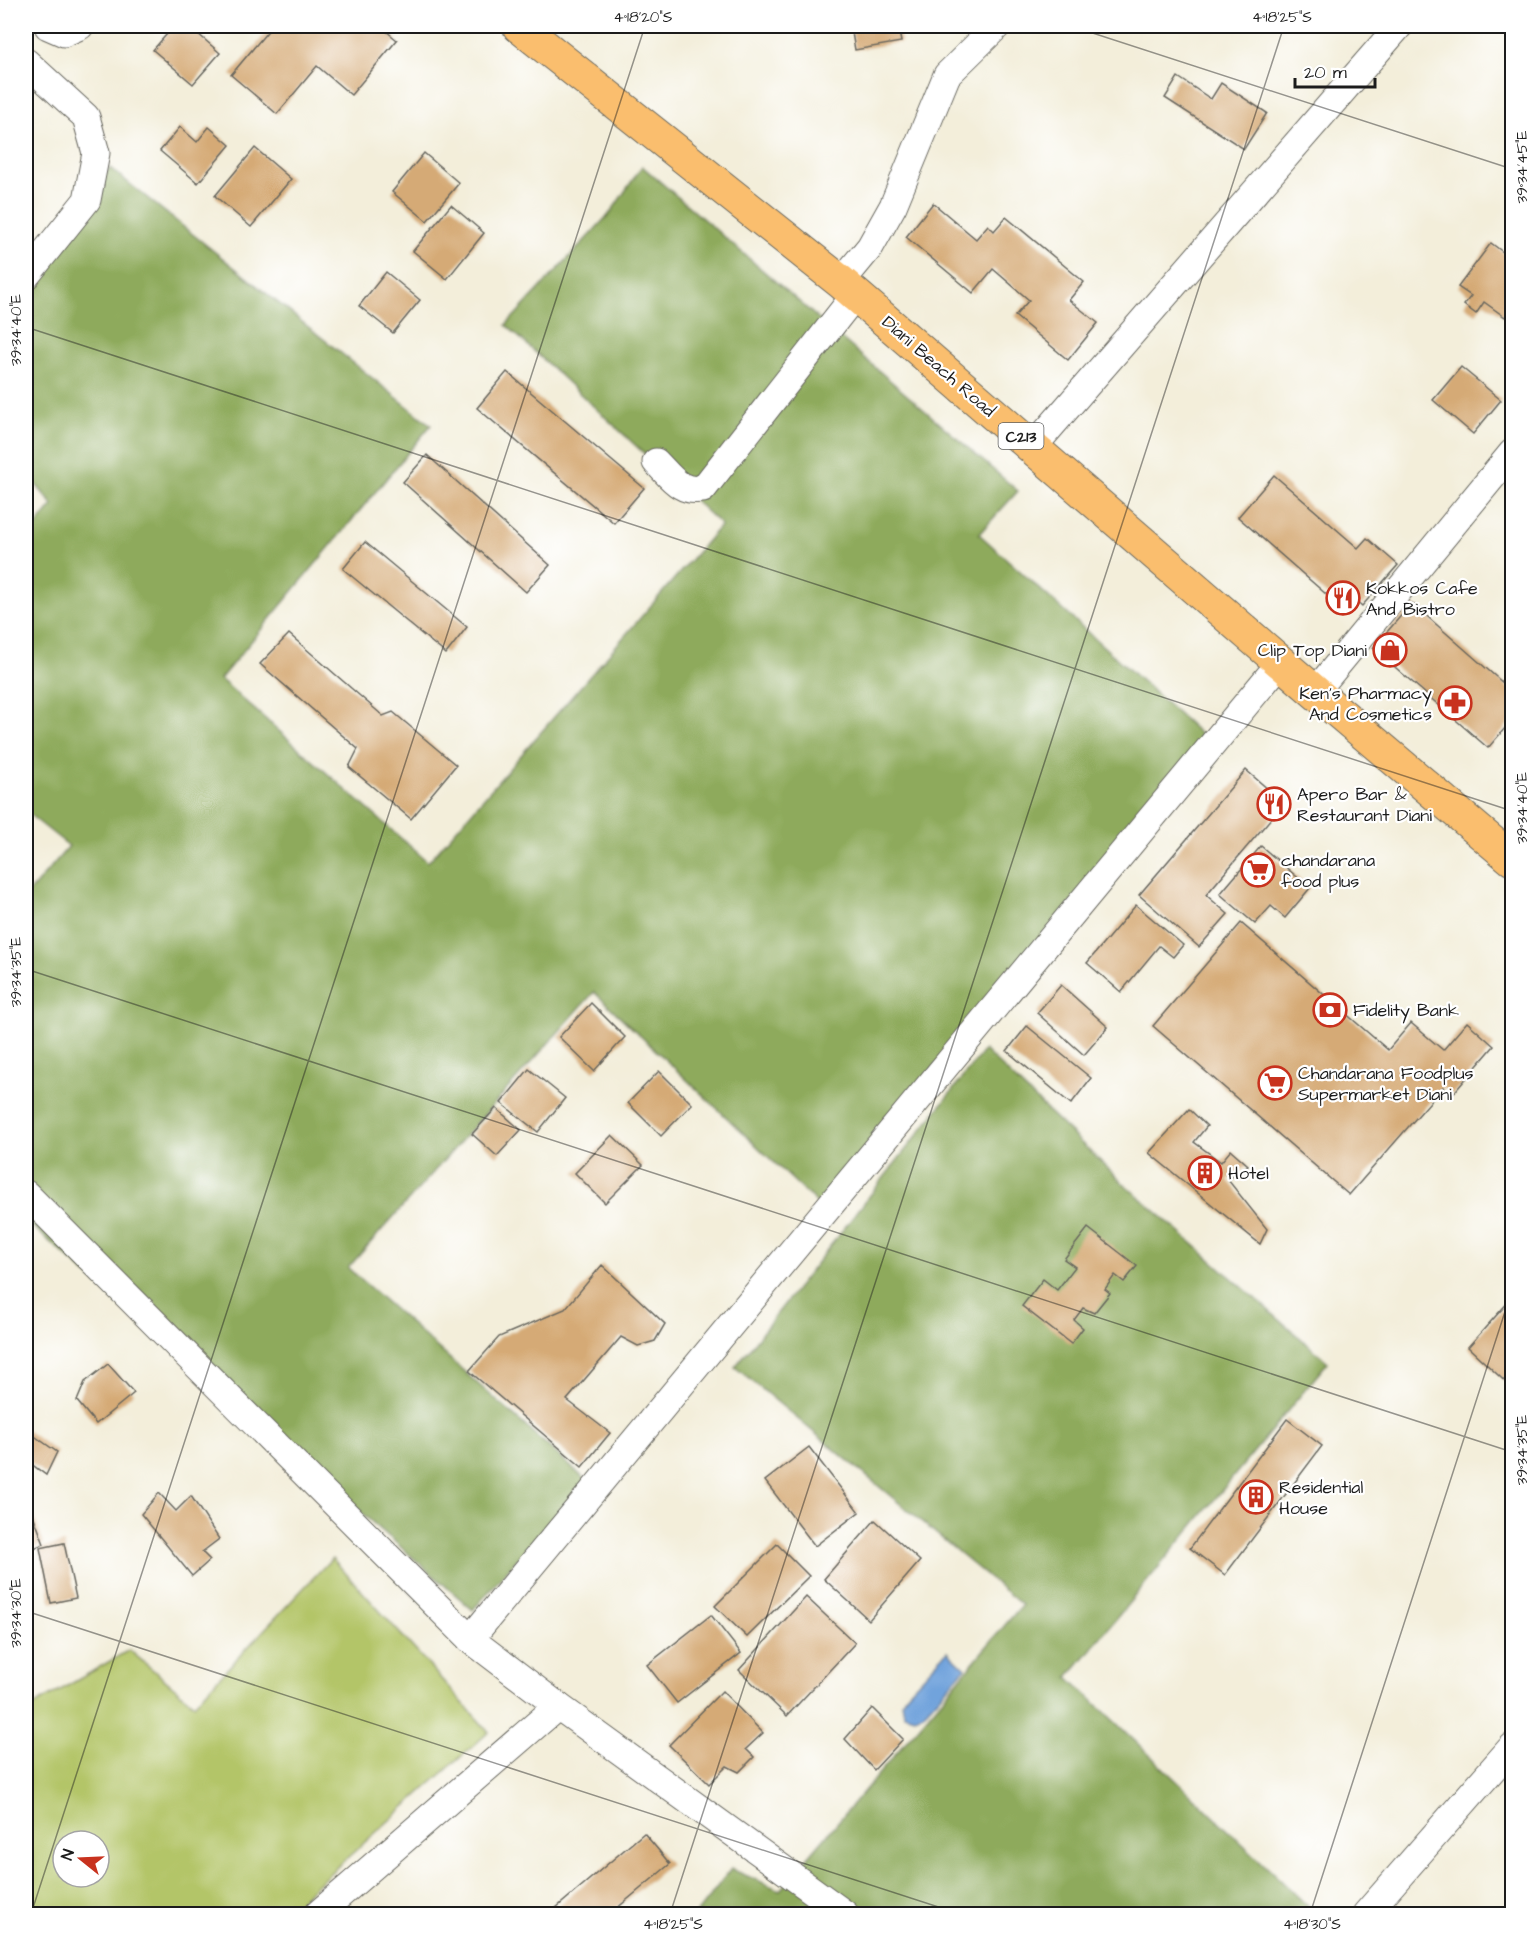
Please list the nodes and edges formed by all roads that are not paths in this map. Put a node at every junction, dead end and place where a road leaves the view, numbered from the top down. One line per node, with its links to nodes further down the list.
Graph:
1 (48, 26): 2 (street)
2 (80, 26)
3 (519, 26): 8 (main road, Diani Beach Road / C213)
4 (997, 26): 8 (street)
5 (1400, 26): 9 (street)
6 (26, 62): 7 (street)
7 (26, 276)
8 (848, 288): 9 (main road, Diani Beach Road / C213); 11 (street)
9 (1033, 447): 12 (main road, Diani Beach Road / C213)
10 (1512, 453): 13 (street)
11 (656, 462)
12 (1281, 662): 13 (main road, Diani Beach Road / C213); 16 (street)
13 (1316, 692): 14 (main road, Diani Beach Road / C213)
14 (1512, 859)
15 (26, 1194): 16 (street)
16 (470, 1639): 17 (street)
17 (558, 1706): 19 (street); 20 (street)
18 (1512, 1747): 21 (street)
19 (318, 1914)
20 (845, 1914)
21 (1366, 1914)

